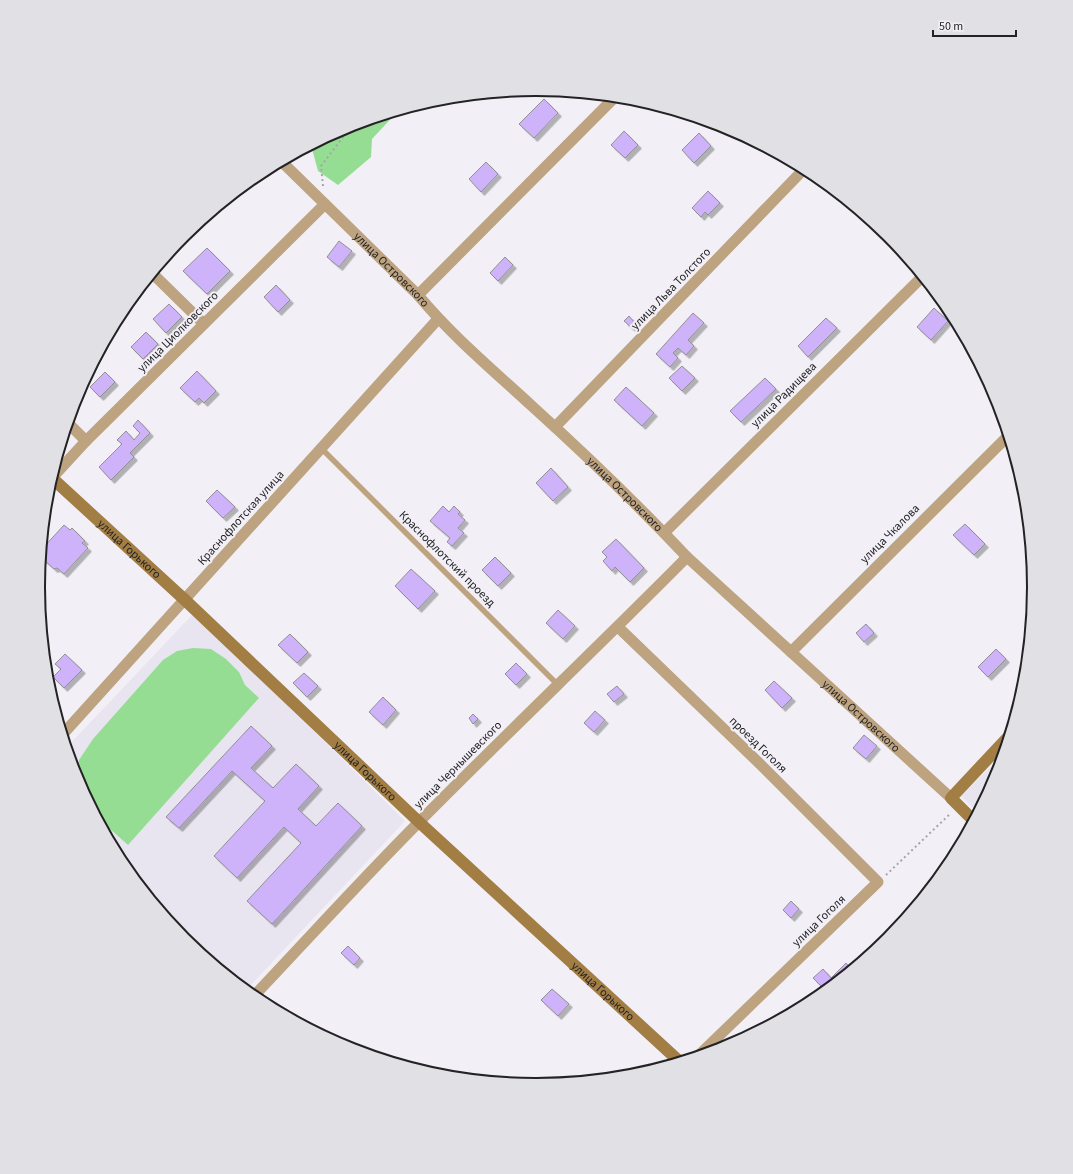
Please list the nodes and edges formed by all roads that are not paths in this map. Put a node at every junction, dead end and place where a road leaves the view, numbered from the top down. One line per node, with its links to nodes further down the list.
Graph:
1 (610, 102): 7 (street)
2 (285, 165): 4 (street, улица Островского)
3 (801, 172): 11 (street, улица Льва Толстого)
4 (325, 204): 7 (street, улица Островского); 9 (street, улица Циолковского)
5 (156, 277): 9 (street)
6 (919, 280): 17 (street, улица Радищева)
7 (418, 295): 8 (street, улица Островского)
8 (438, 319): 11 (street, улица Островского); 14 (street, Краснофлотская улица)
9 (204, 324): 13 (street, улица Циолковского)
10 (72, 427): 13 (street)
11 (555, 427): 17 (street, улица Островского)
12 (1005, 438): 21 (street, улица Чкалова)
13 (86, 440): 15 (street, улица Циолковского)
14 (320, 448): 19 (street, Краснофлотская улица); 22 (lane, Краснофлотский проезд)
15 (60, 469)
16 (56, 483): 19 (street, улица Горького)
17 (664, 533): 18 (street, улица Островского)
18 (687, 557): 20 (street, улица Чернышевского); 21 (street, улица Островского)
19 (185, 600): 23 (street, Краснофлотская улица); 27 (street, улица Горького)
20 (618, 627): 22 (street, улица Чернышевского); 28 (street, проезд Гоголя)
21 (791, 652): 25 (street, улица Островского)
22 (558, 685): 27 (street, улица Чернышевского)
23 (67, 730)
24 (1002, 745): 25 (street)
25 (955, 802): 26 (street, улица Островского)
26 (970, 817)
27 (419, 822): 29 (street, улица Чернышевского); 31 (street, улица Горького)
28 (878, 882): 30 (street, улица Гоголя)
29 (258, 992)
30 (707, 1047)
31 (676, 1058)

